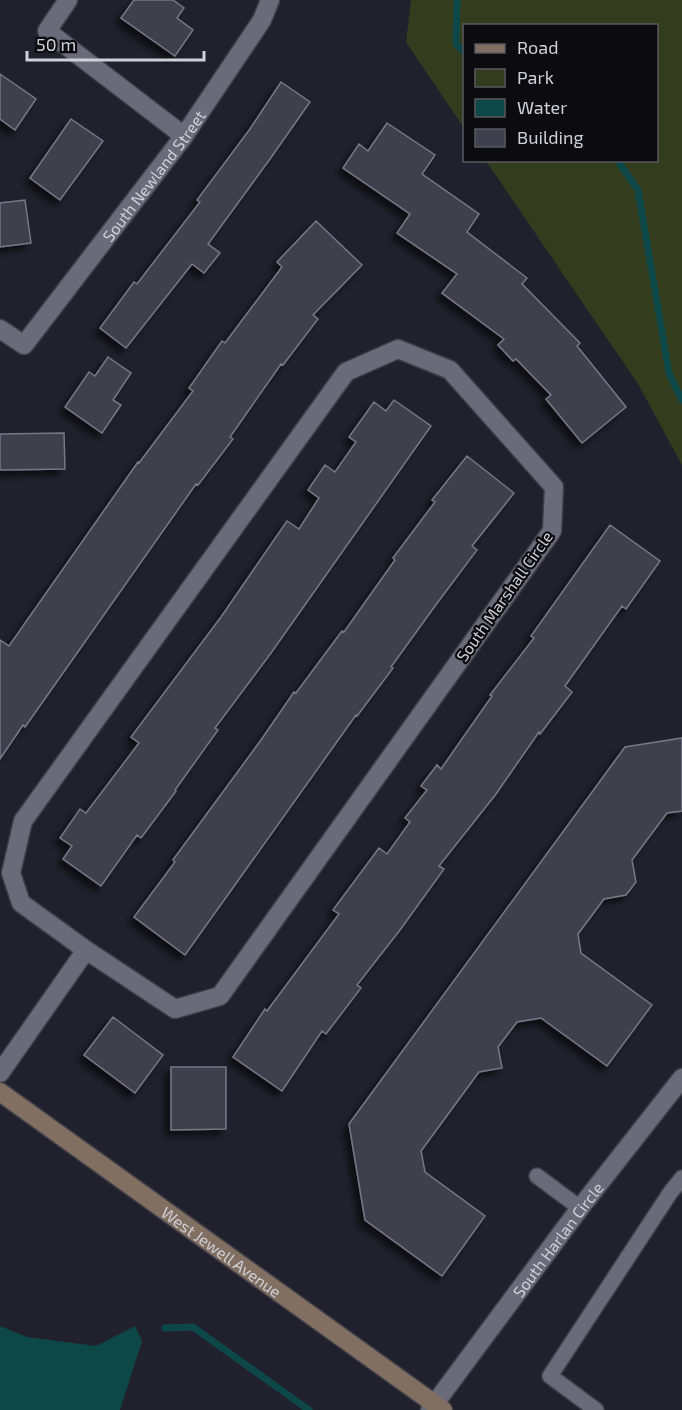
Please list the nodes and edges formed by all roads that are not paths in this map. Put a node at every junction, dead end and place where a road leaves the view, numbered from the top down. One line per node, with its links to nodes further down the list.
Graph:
1 (68, 0): 3 (street)
2 (270, 0): 3 (street, South Newland Street)
3 (184, 136): 4 (street, South Newland Street)
4 (0, 329)
5 (86, 950): 5 (street, South Marshall Circle); 6 (street)
6 (0, 1073)
7 (682, 1078): 11 (street, South Harlan Circle)
8 (0, 1092): 12 (main road, West Jewell Avenue)
9 (537, 1176): 11 (lane)
10 (682, 1178): 13 (lane)
11 (580, 1208): 12 (street, South Harlan Circle)
12 (436, 1408)
13 (596, 1410)

